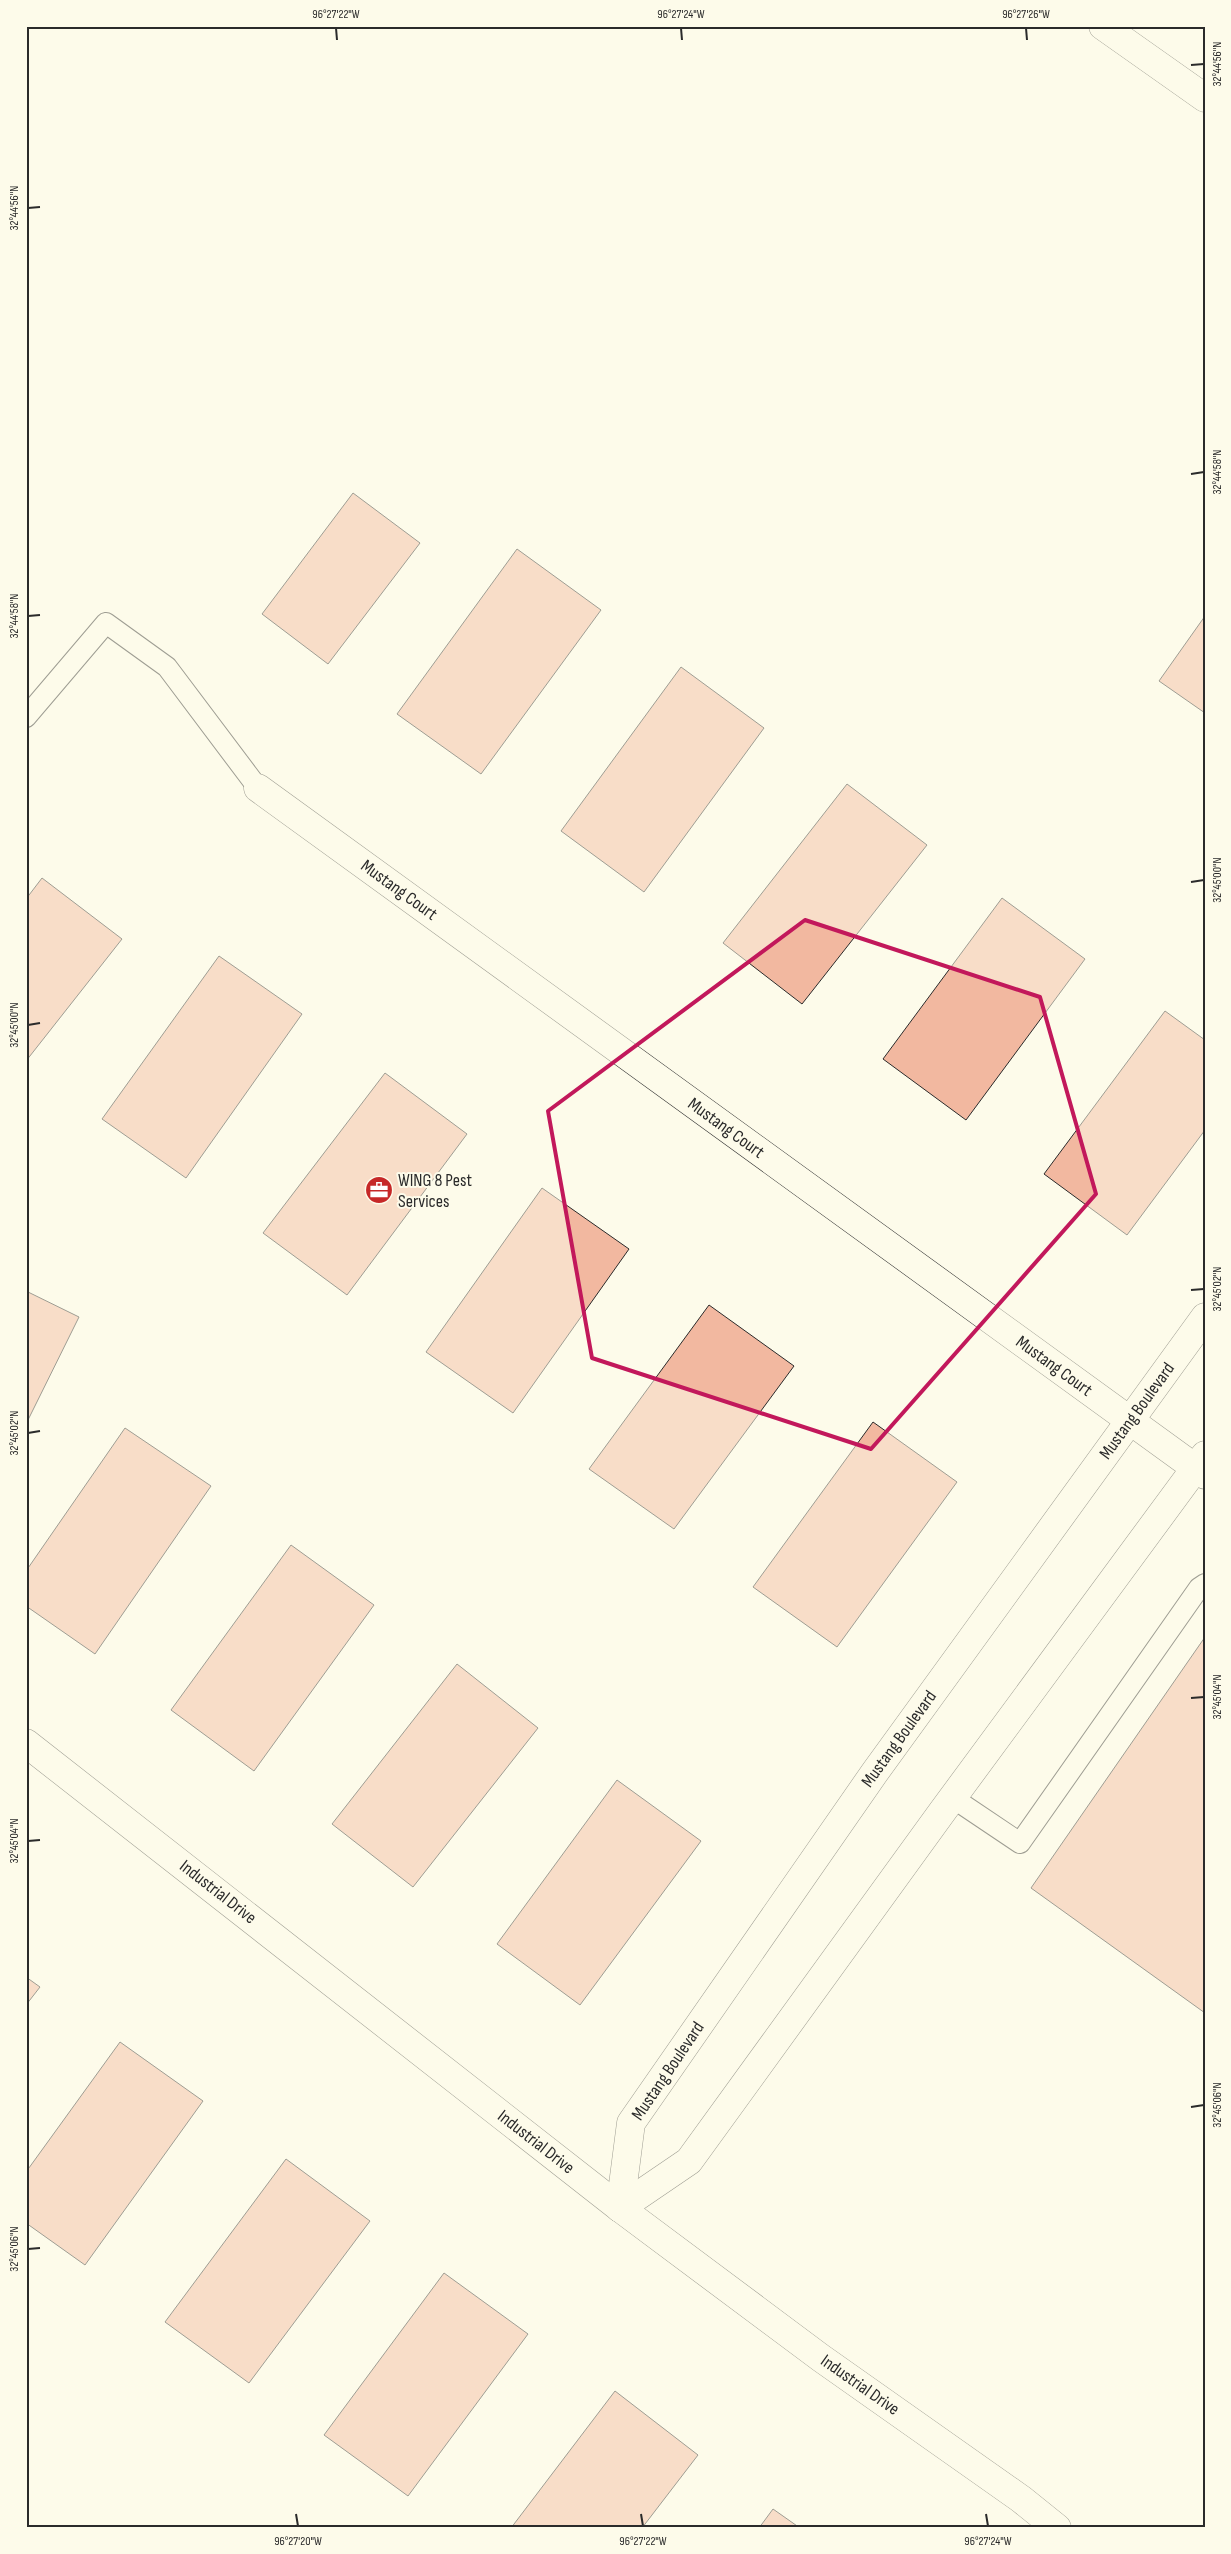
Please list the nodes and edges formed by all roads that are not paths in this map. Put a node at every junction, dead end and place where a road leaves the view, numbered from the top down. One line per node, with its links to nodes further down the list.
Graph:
1 (1103, 26): 2 (street)
2 (1205, 98)
3 (26, 717): 4 (lane)
4 (258, 788): 6 (street, Mustang Court)
5 (1205, 1317): 6 (street, Mustang Boulevard)
6 (1130, 1421): 7 (street, Mustang Court); 11 (street, Mustang Boulevard)
7 (1202, 1466): 10 (street)
8 (1205, 1584): 10 (lane)
9 (26, 1743): 11 (street, Industrial Drive)
10 (953, 1798): 11 (street)
11 (620, 2208): 12 (street, Industrial Drive)
12 (1057, 2528)

